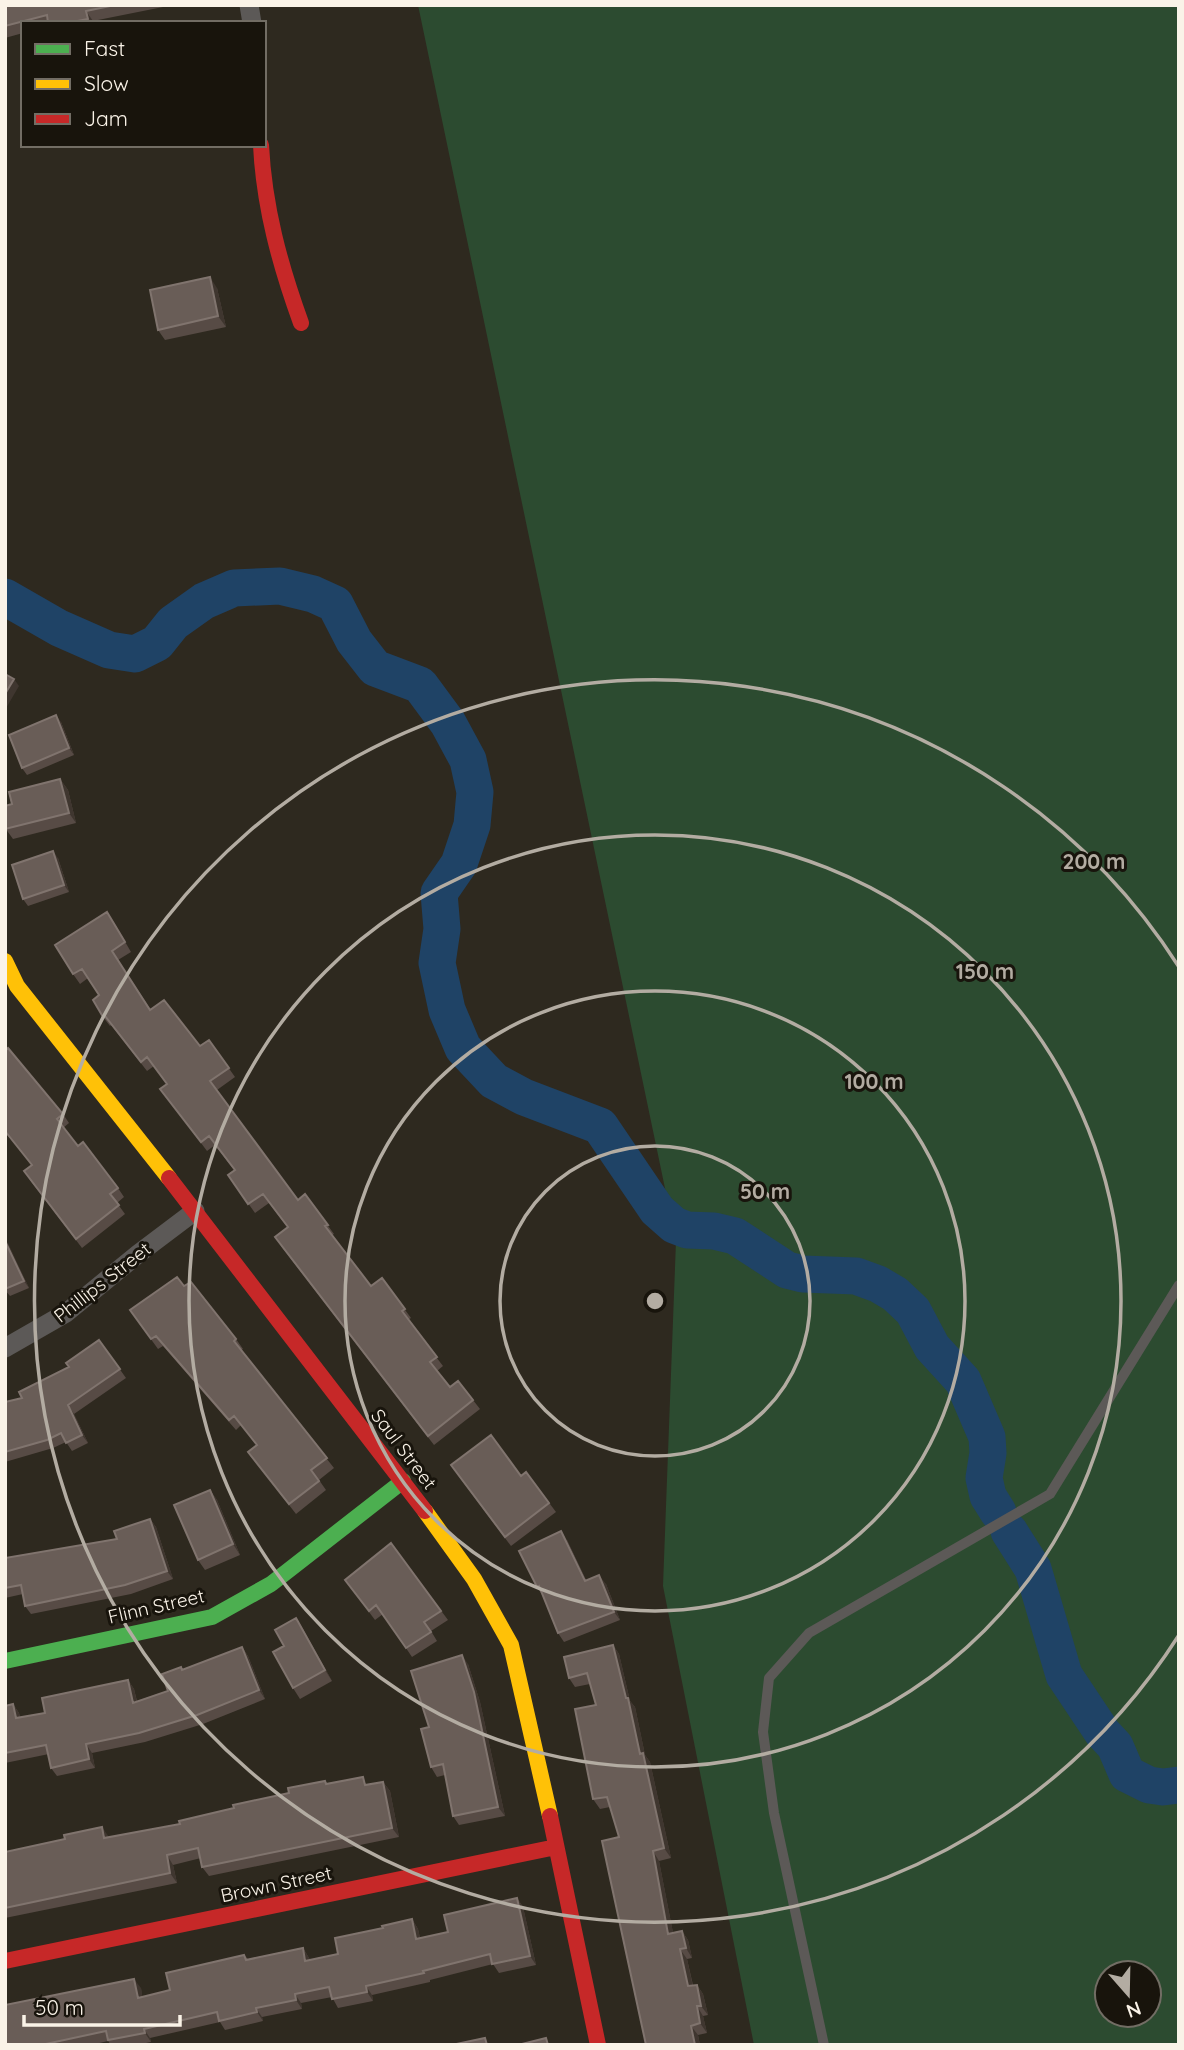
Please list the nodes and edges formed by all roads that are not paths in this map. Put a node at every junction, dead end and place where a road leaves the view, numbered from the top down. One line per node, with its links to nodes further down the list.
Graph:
1 (261, 147): 2 (street)
2 (301, 323)
3 (5, 961): 4 (street, Saul Street)
4 (11, 990): 5 (street, Saul Street)
5 (195, 1211): 7 (street, Phillips Street); 8 (street, Saul Street)
6 (1179, 1285): 13 (lane)
7 (5, 1348)
8 (402, 1481): 9 (street, Flinn Street); 10 (street, Saul Street)
9 (5, 1661)
10 (556, 1847): 11 (street, Brown Street); 12 (street, Saul Street)
11 (5, 1961)
12 (598, 2045)
13 (824, 2045)

